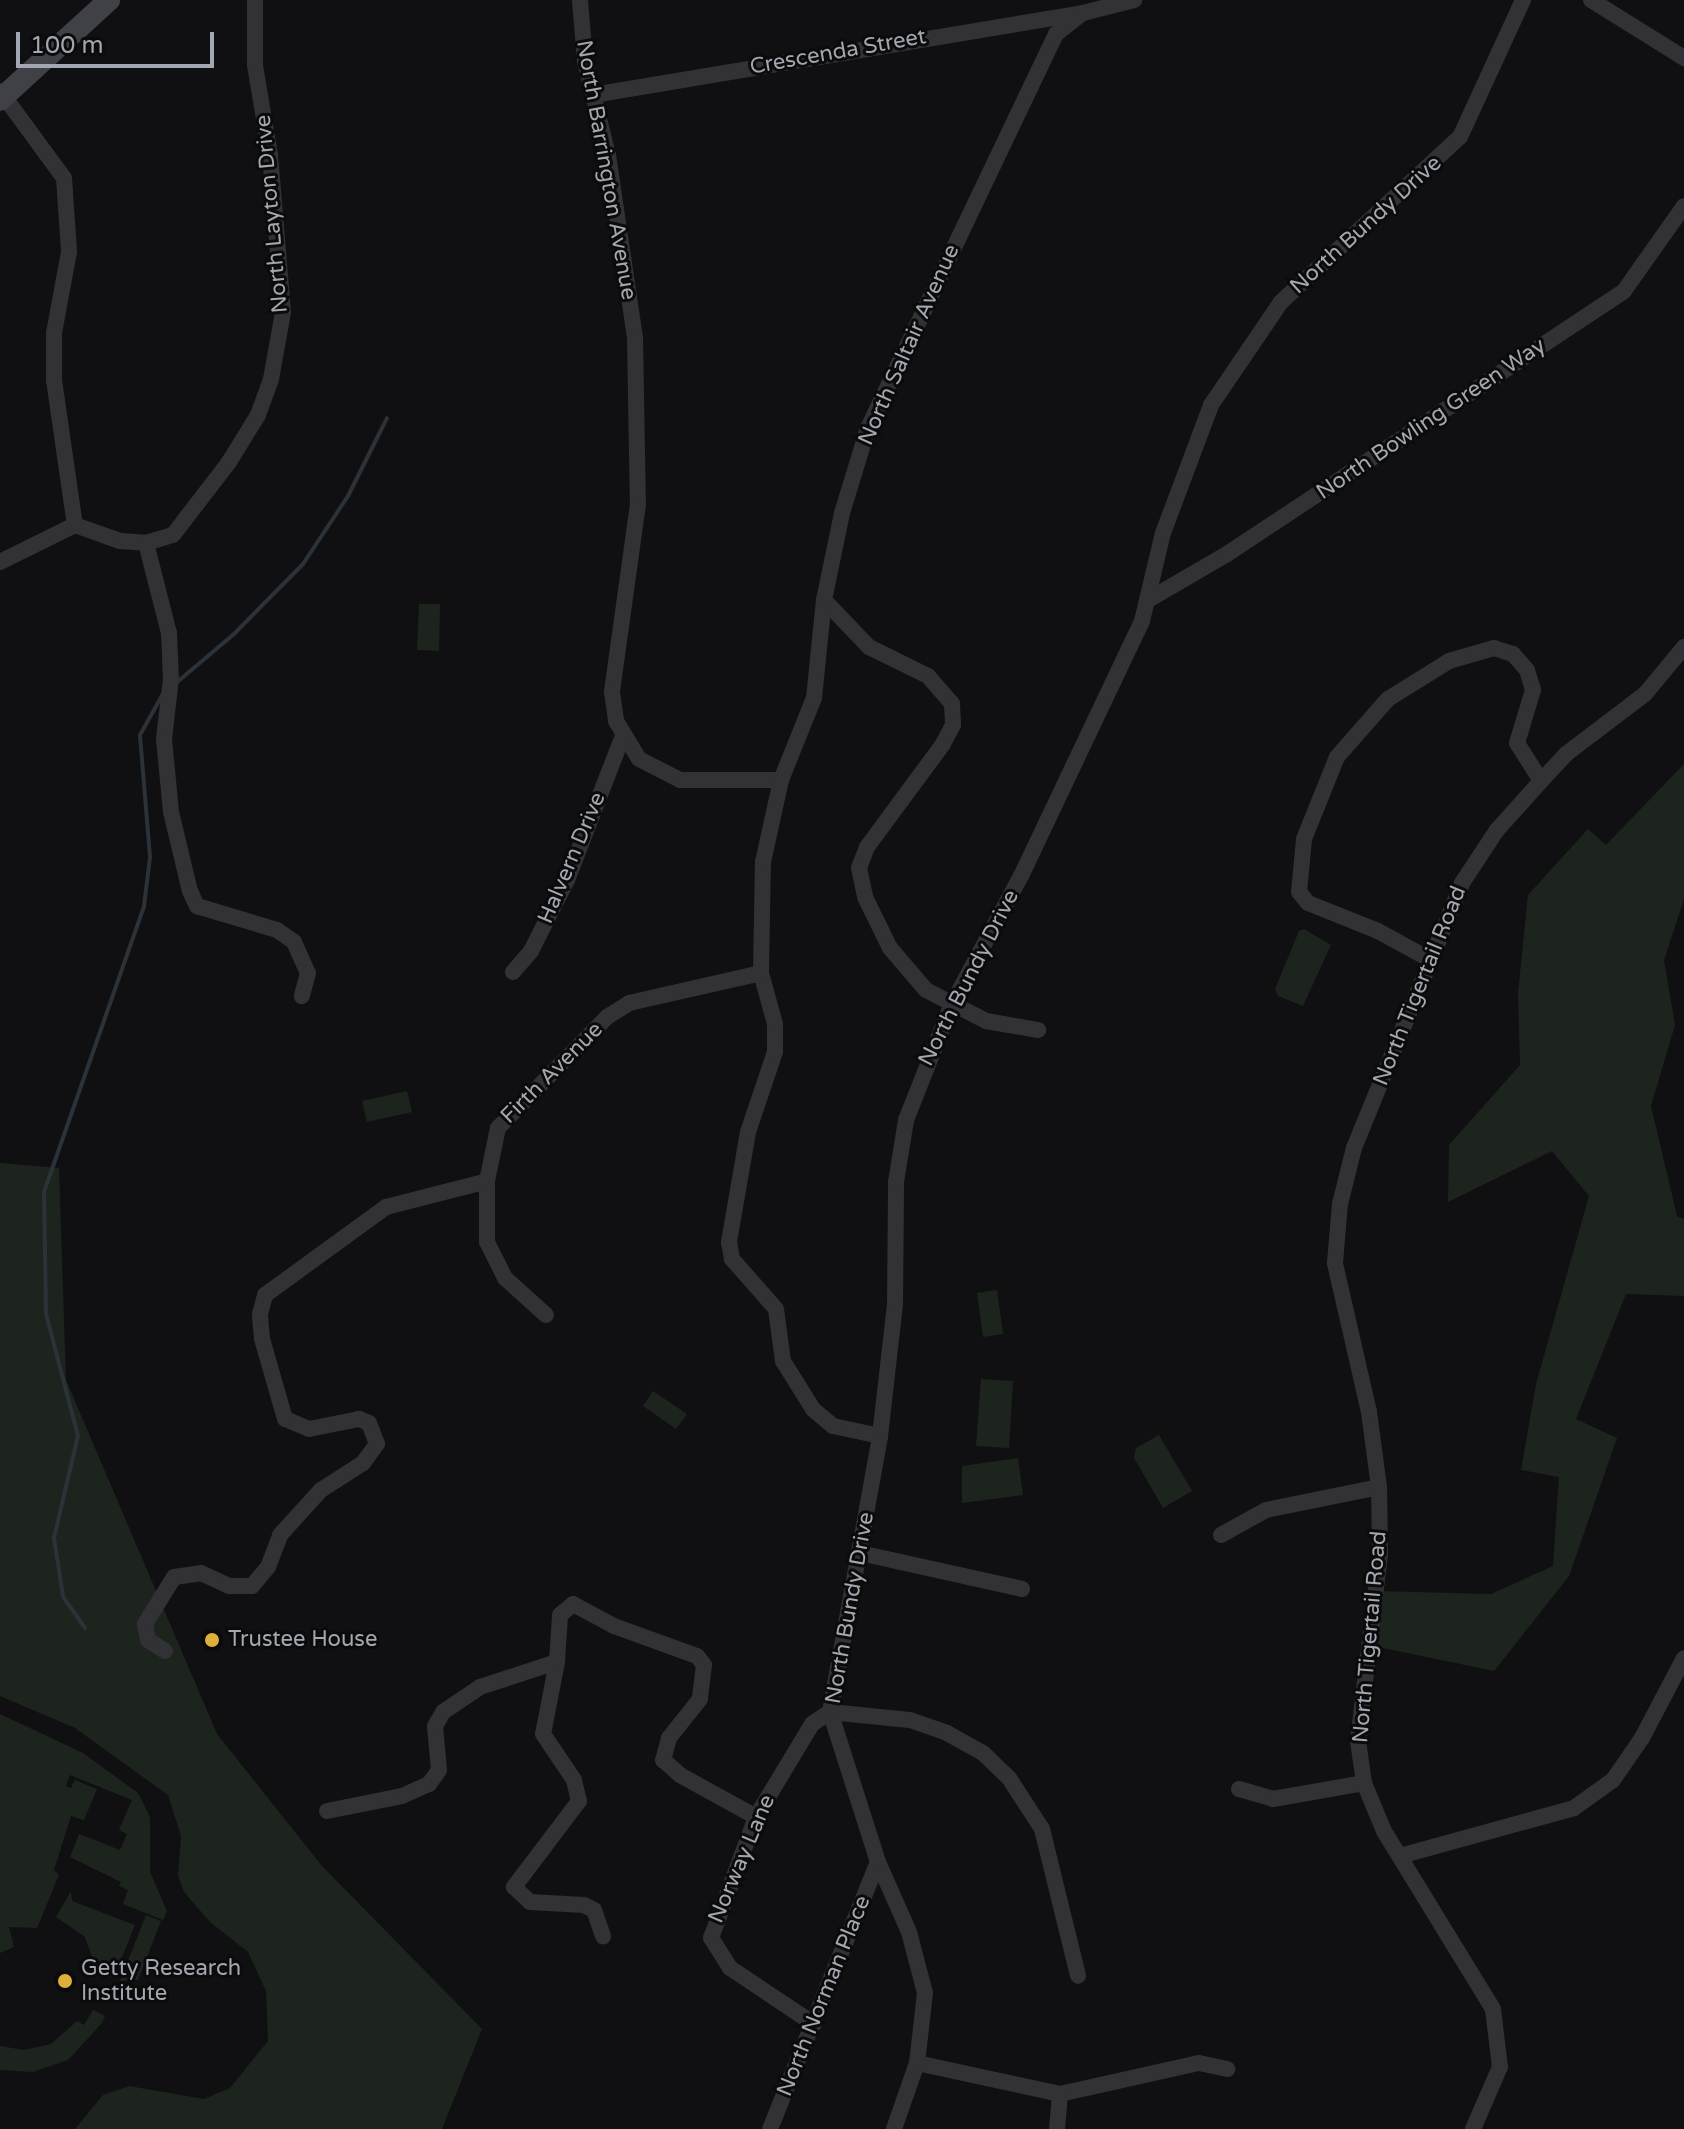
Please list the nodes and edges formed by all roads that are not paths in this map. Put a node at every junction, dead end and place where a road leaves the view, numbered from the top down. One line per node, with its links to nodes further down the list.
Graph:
1 (109, 0): 10 (main road)
2 (255, 0): 13 (street, North Layton Drive)
3 (580, 0): 9 (street, North Barrington Avenue)
4 (1134, 0): 7 (street, North Saltair Avenue)
5 (1523, 0): 16 (street, North Bundy Drive)
6 (1591, 0): 8 (street)
7 (1083, 13): 9 (street, Crescenda Street); 15 (street, North Saltair Avenue)
8 (1684, 58)
9 (593, 95): 18 (street, North Barrington Avenue)
10 (1, 96): 12 (street)
11 (1684, 206): 16 (street, North Bowling Green Way)
12 (75, 525): 13 (street); 14 (street)
13 (146, 543): 24 (street)
14 (0, 562)
15 (824, 600): 19 (street, North Saltair Avenue); 25 (street)
16 (1148, 600): 25 (street, North Bundy Drive)
17 (1684, 647): 20 (street, North Tigertail Road)
18 (622, 738): 19 (street); 22 (street, Halvern Drive)
19 (781, 780): 23 (street, North Saltair Avenue)
20 (1541, 781): 21 (street, North Tigertail Road); 21 (street)
21 (1431, 960): 30 (street, North Tigertail Road)
22 (513, 972)
23 (761, 973): 27 (street, Firth Avenue); 29 (street, North Saltair Avenue)
24 (302, 996)
25 (952, 1004): 26 (street); 29 (street, North Bundy Drive)
26 (1038, 1030)
27 (487, 1181): 28 (street, Firth Avenue); 34 (street)
28 (546, 1315)
29 (880, 1436): 32 (street, North Bundy Drive)
30 (1379, 1487): 31 (street); 38 (street, North Tigertail Road)
31 (1221, 1535)
32 (860, 1553): 33 (street); 37 (street, North Bundy Drive)
33 (1022, 1589)
34 (165, 1651)
35 (1684, 1658): 42 (street)
36 (557, 1662): 40 (street); 41 (street); 44 (street)
37 (830, 1712): 41 (street, Norway Lane); 43 (street, North Bundy Drive); 45 (street)
38 (1364, 1783): 39 (street); 42 (street, North Tigertail Road)
39 (1239, 1789)
40 (327, 1811)
41 (756, 1817): 46 (street, Norway Lane)
42 (1400, 1856): 53 (street, North Tigertail Road)
43 (878, 1862): 46 (street, North Norman Place); 47 (street, North Bundy Drive)
44 (603, 1936)
45 (1078, 1976)
46 (814, 2024): 50 (street, North Norman Place)
47 (917, 2063): 49 (street); 51 (street, North Bundy Drive)
48 (1227, 2069): 49 (street)
49 (1060, 2094): 52 (street)
50 (770, 2129)
51 (894, 2129)
52 (1057, 2129)
53 (1473, 2129)

